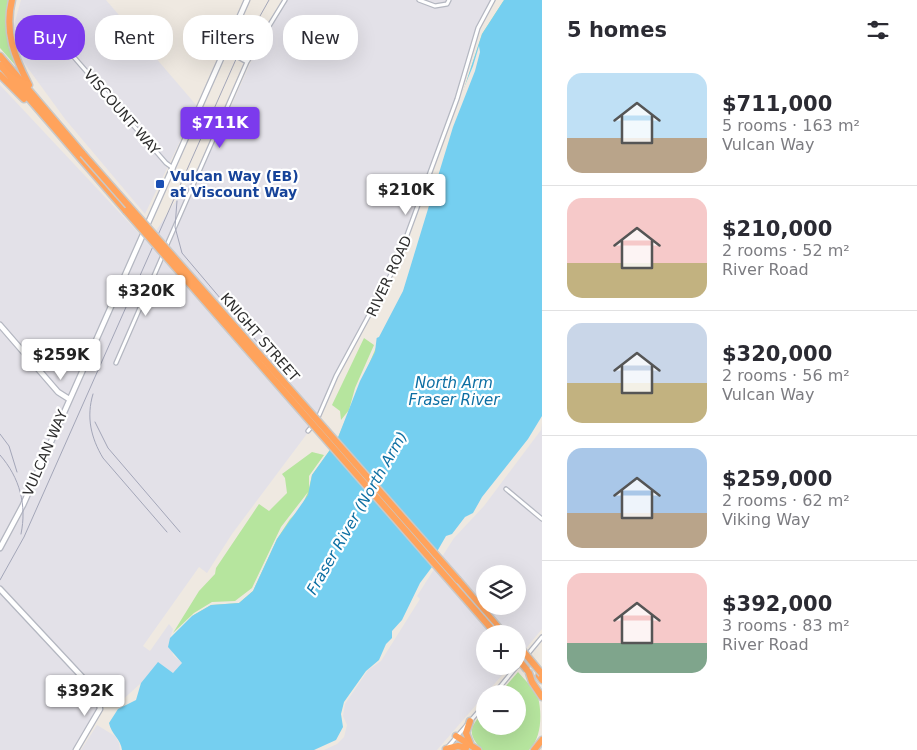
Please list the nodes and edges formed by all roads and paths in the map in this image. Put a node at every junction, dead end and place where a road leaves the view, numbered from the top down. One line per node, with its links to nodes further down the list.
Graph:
1 (12, 0): 15 (highway)
2 (247, 0): 7 (street, VULCAN WAY)
3 (285, 0): 12 (street)
4 (419, 0): 5 (street)
5 (449, 0)
6 (493, 0): 22 (street, RIVER ROAD)
7 (240, 15)
8 (0, 56): 15 (highway, KNIGHT STREET)
9 (77, 60): 18 (street, VISCOUNT WAY)
10 (221, 60): 18 (street, VULCAN WAY)
11 (243, 60): 12 (street)
12 (247, 62): 20 (street)
13 (0, 65): 16 (highway, KNIGHT STREET)
14 (0, 75): 16 (highway)
15 (33, 93): 17 (highway, KNIGHT STREET)
16 (72, 150): 17 (highway, KNIGHT STREET)
17 (81, 156): 27 (highway, KNIGHT STREET, bridge)
18 (173, 168): 21 (street, VULCAN WAY)
19 (0, 325): 21 (street)
20 (116, 364)
21 (69, 399): 25 (street, VULCAN WAY)
22 (308, 431)
23 (506, 489): 24 (street)
24 (542, 519)
25 (0, 548)
26 (0, 589): 43 (street)
27 (495, 625)
28 (542, 637): 29 (street)
29 (526, 656)
30 (526, 658): 34 (highway, bridge)
31 (526, 661): 34 (highway, bridge)
32 (526, 669): 34 (highway, bridge)
33 (510, 675): 35 (street)
34 (539, 678): 36 (highway); 37 (highway)
35 (501, 685)
36 (542, 690)
37 (542, 697)
38 (476, 714): 39 (street)
39 (470, 721): 40 (street); 42 (highway)
40 (456, 736): 42 (highway); 44 (street)
41 (542, 740): 46 (highway)
42 (469, 747): 44 (highway); 45 (highway)
43 (76, 750)
44 (445, 750)
45 (478, 750)
46 (534, 750)

